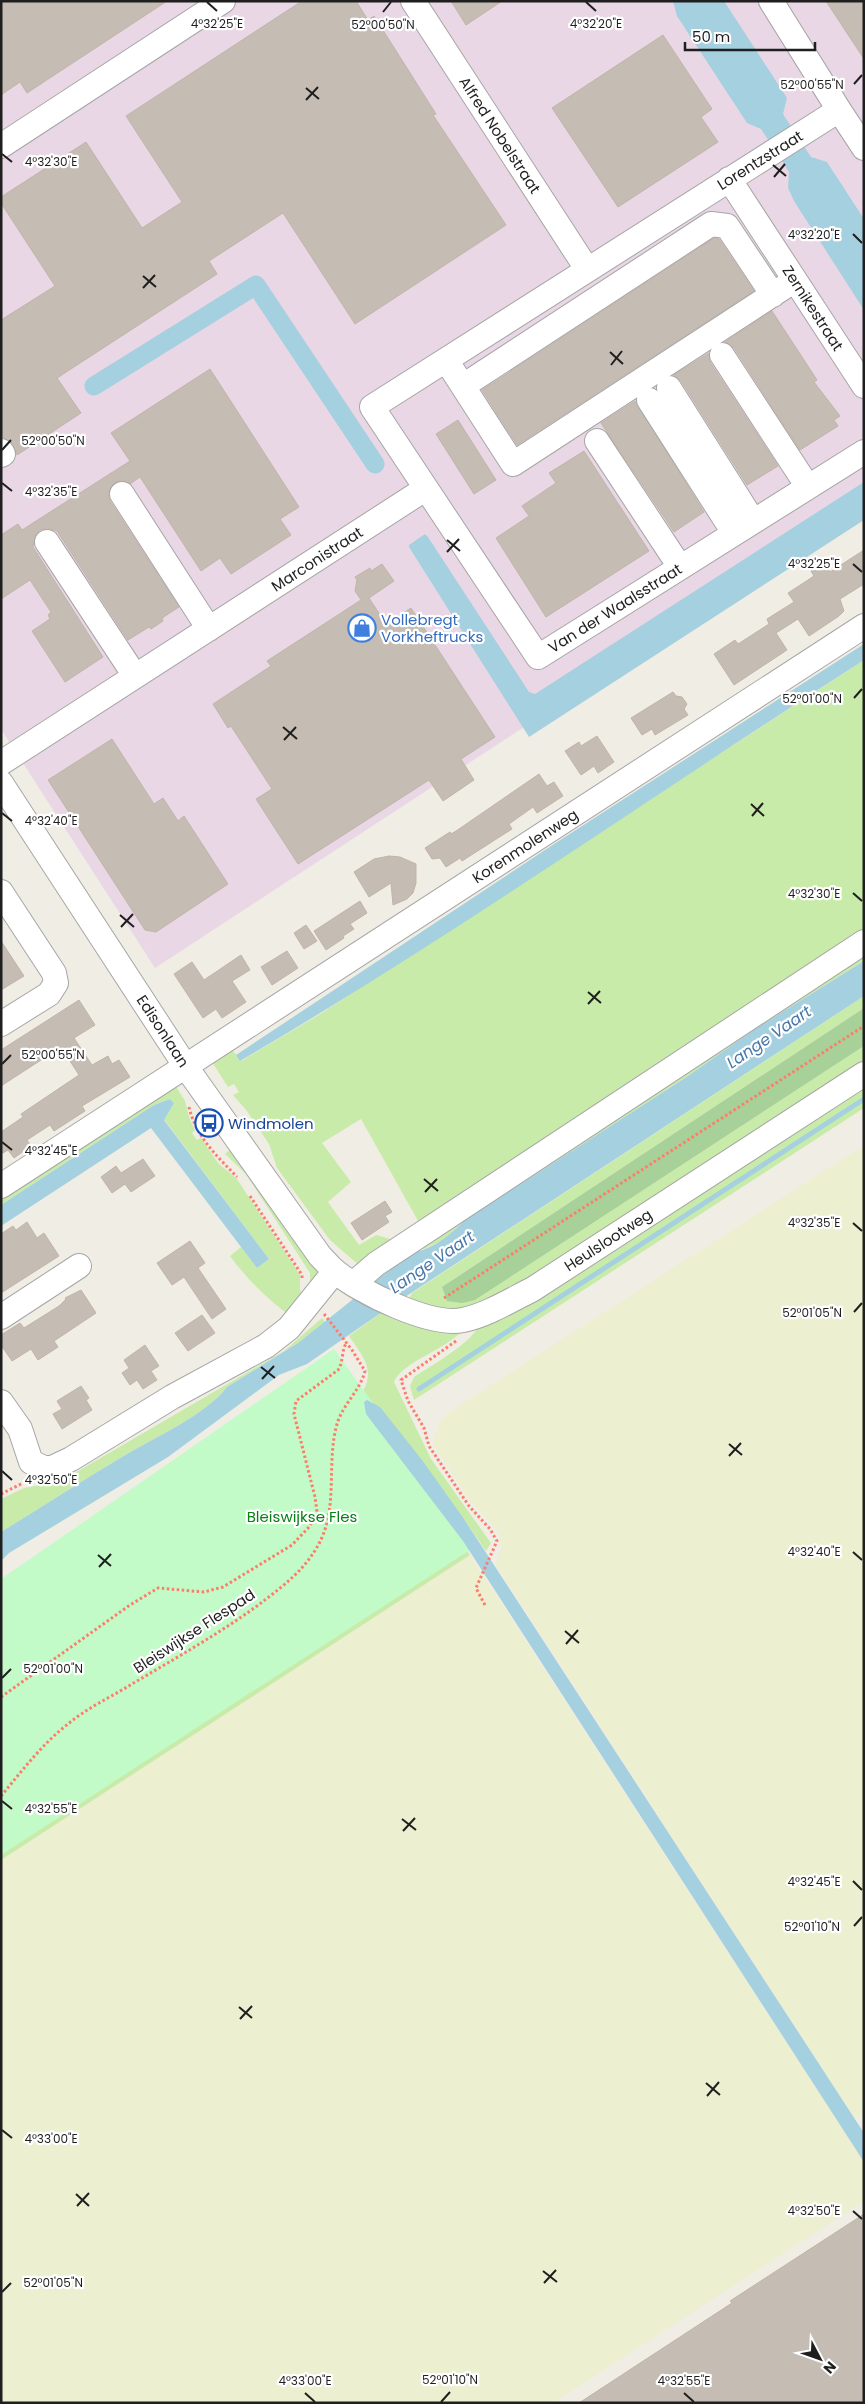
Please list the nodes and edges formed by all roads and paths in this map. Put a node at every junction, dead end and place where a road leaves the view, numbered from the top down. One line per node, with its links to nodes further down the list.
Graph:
1 (223, 1): 5 (street)
2 (413, 1): 8 (street, Alfred Nobelstraat)
3 (771, 1): 4 (street)
4 (839, 110): 6 (street); 7 (street, Lorentzstraat)
5 (1, 146)
6 (864, 148)
7 (730, 179): 8 (street, Lorentzstraat); 9 (street, Zernikestraat)
8 (579, 274): 11 (street); 13 (street, Lorentzstraat)
9 (795, 280): 10 (street); 15 (street, Zernikestraat)
10 (773, 295): 11 (street); 14 (street)
11 (588, 304): 14 (street)
12 (722, 355): 22 (street)
13 (446, 360): 14 (street); 23 (street, Lorentzstraat)
14 (463, 386)
15 (864, 386)
16 (670, 388): 25 (street)
17 (649, 400): 25 (street)
18 (597, 440): 27 (street)
19 (1, 451): 21 (street)
20 (864, 452): 22 (street, Van der Waalsstraat)
21 (1, 455)
22 (808, 487): 25 (street, Van der Waalsstraat)
23 (426, 489): 27 (street, Van der Waalsstraat); 29 (street, Marconistraat)
24 (122, 494): 29 (street)
25 (744, 527): 27 (street, Van der Waalsstraat)
26 (47, 542): 30 (street)
27 (680, 567)
28 (864, 626): 37 (street, Korenmolenweg)
29 (209, 628): 30 (street, Marconistraat)
30 (135, 676): 31 (street, Marconistraat)
31 (1, 763)
32 (1, 783): 37 (street, Edisonlaan)
33 (1, 892): 35 (street)
34 (864, 942): 43 (street)
35 (1, 1024)
36 (864, 1026): 44 (path)
37 (179, 1071): 39 (path); 40 (street); 43 (street, Edisonlaan)
38 (864, 1074): 43 (street, Heulslootweg)
39 (239, 1178)
40 (1, 1186)
41 (249, 1194): 45 (path, Bleiswijkse Flespad)
42 (79, 1266): 46 (street)
43 (344, 1278): 45 (street)
44 (438, 1298)
45 (318, 1310): 48 (path, Bleiswijkse Flespad); 49 (street)
46 (1, 1317)
47 (461, 1338): 50 (path)
48 (347, 1342): 51 (path); 52 (path, Bleiswijkse Flespad)
49 (1, 1402)
50 (486, 1607)
51 (1, 1697)
52 (1, 1796)

